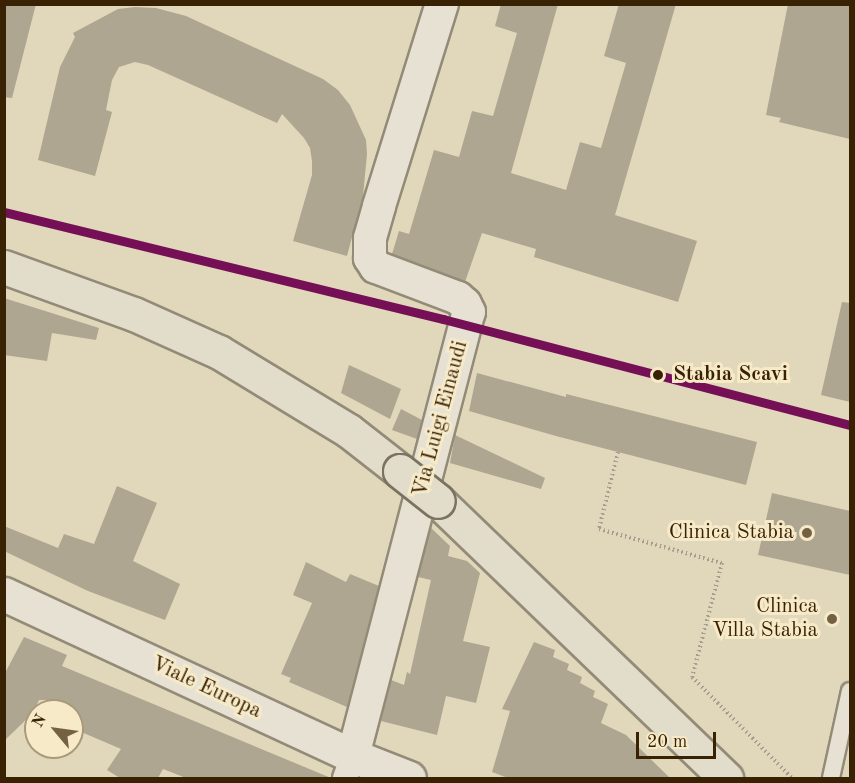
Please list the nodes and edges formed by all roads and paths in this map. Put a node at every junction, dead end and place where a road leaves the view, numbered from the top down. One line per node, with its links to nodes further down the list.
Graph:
1 (442, 4): 6 (street, Via Luigi Einaudi)
2 (4, 267): 8 (highway, bridge)
3 (618, 452): 9 (path)
4 (4, 594): 6 (main road, Viale Europa)
5 (850, 691): 10 (lane)
6 (349, 767): 7 (main road, Viale Europa)
7 (409, 778)
8 (726, 778)
9 (792, 778)
10 (831, 778)

